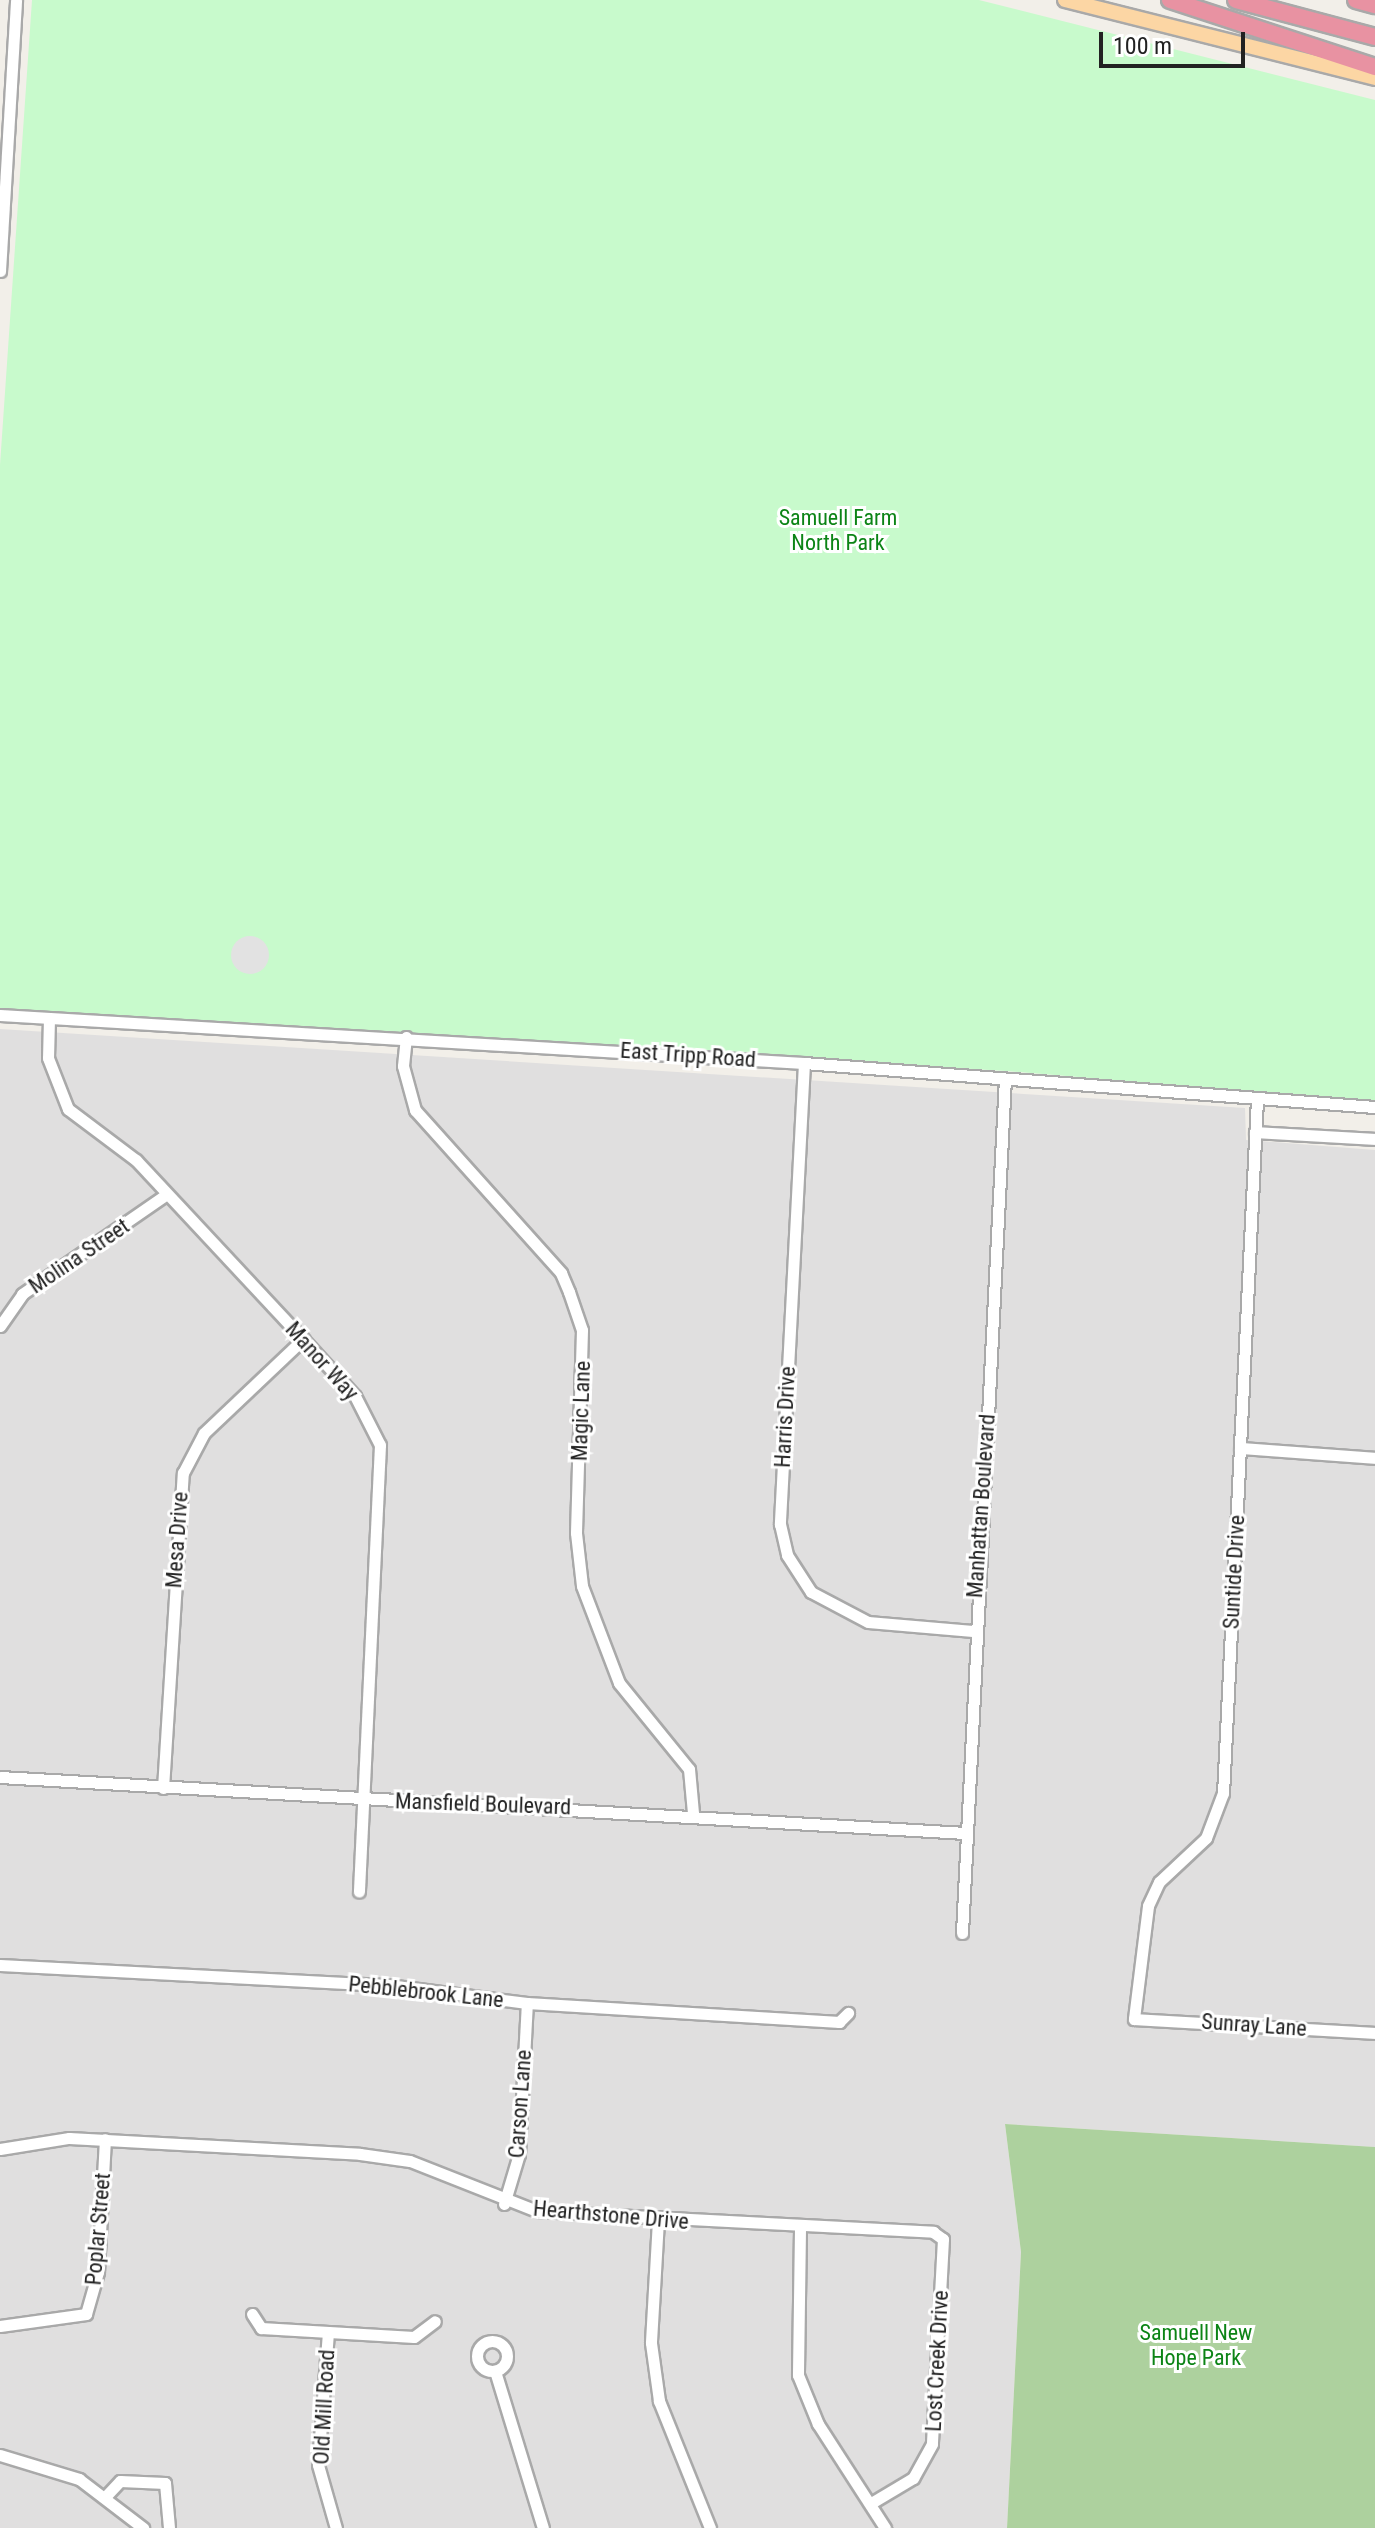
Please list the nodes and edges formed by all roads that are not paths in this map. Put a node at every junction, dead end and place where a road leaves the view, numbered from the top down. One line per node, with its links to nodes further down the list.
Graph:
1 (16, 0): 10 (street)
2 (1065, 0): 9 (main road)
3 (1170, 0): 8 (highway)
4 (1236, 0): 7 (highway)
5 (1356, 0): 6 (highway)
6 (1375, 5)
7 (1375, 37)
8 (1375, 67)
9 (1375, 78)
10 (0, 271)
11 (0, 1015): 12 (street, East Tripp Road)
12 (49, 1018): 13 (street, East Tripp Road); 20 (street, Manor Way)
13 (406, 1037): 14 (street, East Tripp Road); 29 (street, Magic Lane)
14 (804, 1063): 15 (street, East Tripp Road); 25 (street, Harris Drive)
15 (1005, 1079): 16 (street, East Tripp Road); 25 (street, Manhattan Boulevard)
16 (1257, 1099): 17 (street, East Tripp Road); 18 (street, Suntide Drive)
17 (1375, 1107)
18 (1255, 1132): 19 (street); 23 (street, Suntide Drive)
19 (1375, 1139)
20 (167, 1194): 21 (street, Molina Street); 22 (street, Manor Way)
21 (0, 1326)
22 (303, 1339): 27 (street, Mesa Drive); 28 (street, Manor Way)
23 (1240, 1448): 24 (street); 36 (street, Suntide Drive)
24 (1375, 1458)
25 (973, 1631): 30 (street, Manhattan Boulevard)
26 (0, 1777): 27 (street, Mansfield Boulevard)
27 (163, 1788): 28 (street, Mansfield Boulevard)
28 (368, 1799): 29 (street, Mansfield Boulevard); 31 (street, Manor Way)
29 (693, 1813): 30 (street, Mansfield Boulevard)
30 (966, 1833): 32 (street, Manhattan Boulevard)
31 (359, 1892)
32 (962, 1933)
33 (0, 1965): 34 (street, Pebblebrook Lane)
34 (527, 2003): 35 (street, Pebblebrook Lane); 40 (street, Carson Lane)
35 (848, 2013)
36 (1134, 2019): 37 (street, Sunray Lane)
37 (1375, 2033)
38 (105, 2139): 39 (street, Hearthstone Drive); 40 (street, Hearthstone Drive); 46 (street, Poplar Street)
39 (0, 2149)
40 (504, 2204): 41 (street, Hearthstone Drive)
41 (658, 2220): 42 (street, Hearthstone Drive); 56 (street)
42 (800, 2229): 43 (street, Hearthstone Drive); 51 (street)
43 (943, 2239): 51 (street, Lost Creek Drive)
44 (252, 2314): 47 (street)
45 (435, 2321): 47 (street)
46 (0, 2326)
47 (328, 2332): 54 (street, Old Mill Road)
48 (495, 2371): 55 (street)
49 (0, 2455): 50 (street)
50 (105, 2497): 52 (street); 53 (street)
51 (871, 2503): 57 (street)
52 (143, 2528)
53 (169, 2528)
54 (336, 2528)
55 (543, 2528)
56 (710, 2528)
57 (885, 2528)

